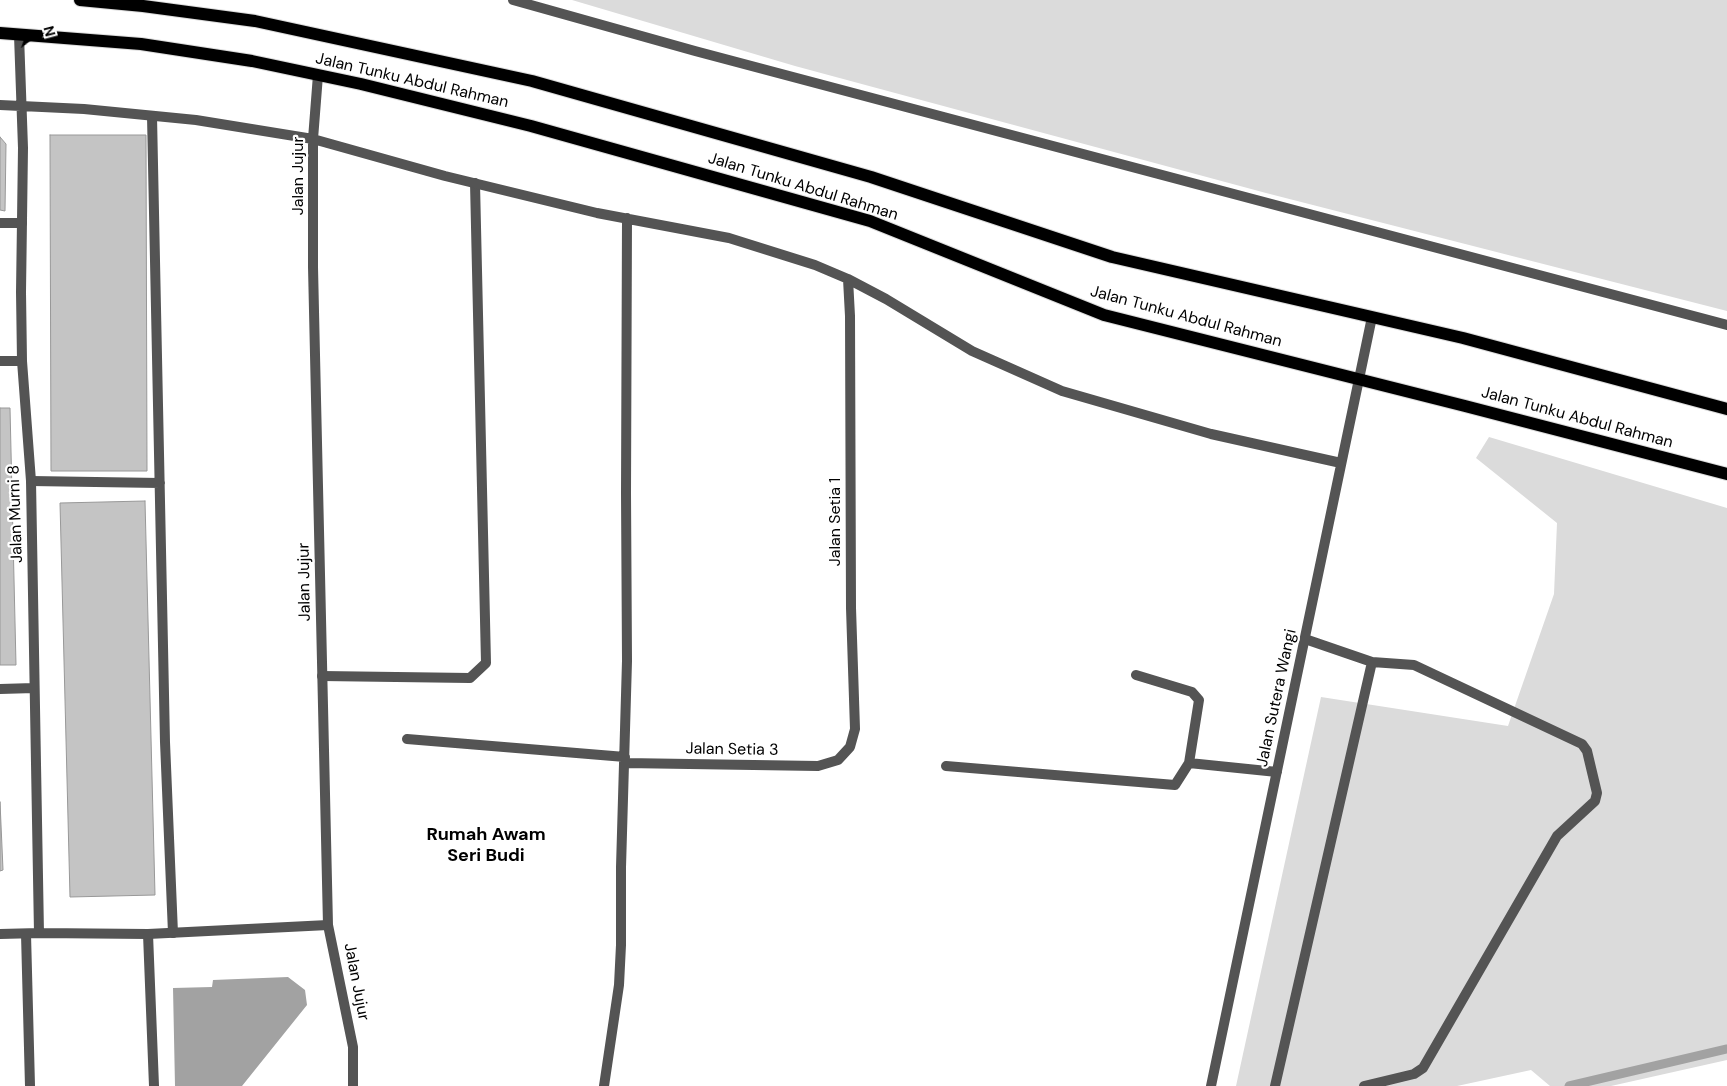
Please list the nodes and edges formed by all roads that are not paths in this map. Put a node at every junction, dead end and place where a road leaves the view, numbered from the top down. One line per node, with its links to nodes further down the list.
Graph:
1 (80, 0): 15 (main road, Jalan Tunku Abdul Rahman)
2 (513, 0): 16 (street)
3 (0, 33): 4 (main road, Jalan Tunku Abdul Rahman)
4 (19, 35): 5 (main road, Jalan Tunku Abdul Rahman); 7 (street, Jalan Murni 8)
5 (318, 75): 9 (street, Jalan Jujur); 19 (main road, Jalan Tunku Abdul Rahman)
6 (0, 105): 7 (street)
7 (22, 106): 8 (street); 13 (street, Jalan Murni 8)
8 (152, 116): 9 (street); 24 (street)
9 (313, 139): 10 (street); 28 (street, Jalan Jujur)
10 (475, 183): 11 (street); 28 (street)
11 (626, 218): 14 (street); 32 (street)
12 (0, 223): 13 (street)
13 (22, 223): 18 (street, Jalan Murni 8)
14 (848, 279): 21 (street); 33 (street, Jalan Setia 1)
15 (1372, 317): 19 (street, Jalan Sutera Wangi); 20 (main road, Jalan Tunku Abdul Rahman)
16 (1727, 325)
17 (0, 361): 18 (street)
18 (22, 361): 23 (street, Jalan Murni 8)
19 (1359, 379): 21 (street, Jalan Sutera Wangi); 22 (main road, Jalan Tunku Abdul Rahman)
20 (1727, 409)
21 (1341, 463): 25 (street, Jalan Sutera Wangi)
22 (1727, 474)
23 (31, 481): 24 (street); 29 (street, Jalan Murni 8)
24 (160, 483): 39 (street)
25 (1304, 639): 26 (street); 36 (street, Jalan Sutera Wangi)
26 (1372, 662): 48 (street); 49 (street)
27 (1136, 675): 34 (street)
28 (322, 676): 37 (street, Jalan Jujur)
29 (34, 688): 30 (street); 38 (street, Jalan Murni 8)
30 (0, 689)
31 (407, 740): 32 (street, Jalan Setia 3)
32 (625, 760): 33 (street, Jalan Setia 3); 46 (street)
33 (838, 760)
34 (1189, 764): 35 (street); 36 (street)
35 (946, 766)
36 (1276, 772): 47 (street, Jalan Sutera Wangi)
37 (328, 924): 39 (street); 45 (street, Jalan Jujur)
38 (39, 933): 41 (street); 42 (street)
39 (173, 933): 42 (street)
40 (0, 934): 41 (street)
41 (26, 934): 43 (street)
42 (148, 934): 44 (street)
43 (30, 1086)
44 (154, 1086)
45 (353, 1086)
46 (604, 1086)
47 (1211, 1086)
48 (1275, 1086)
49 (1364, 1086)

